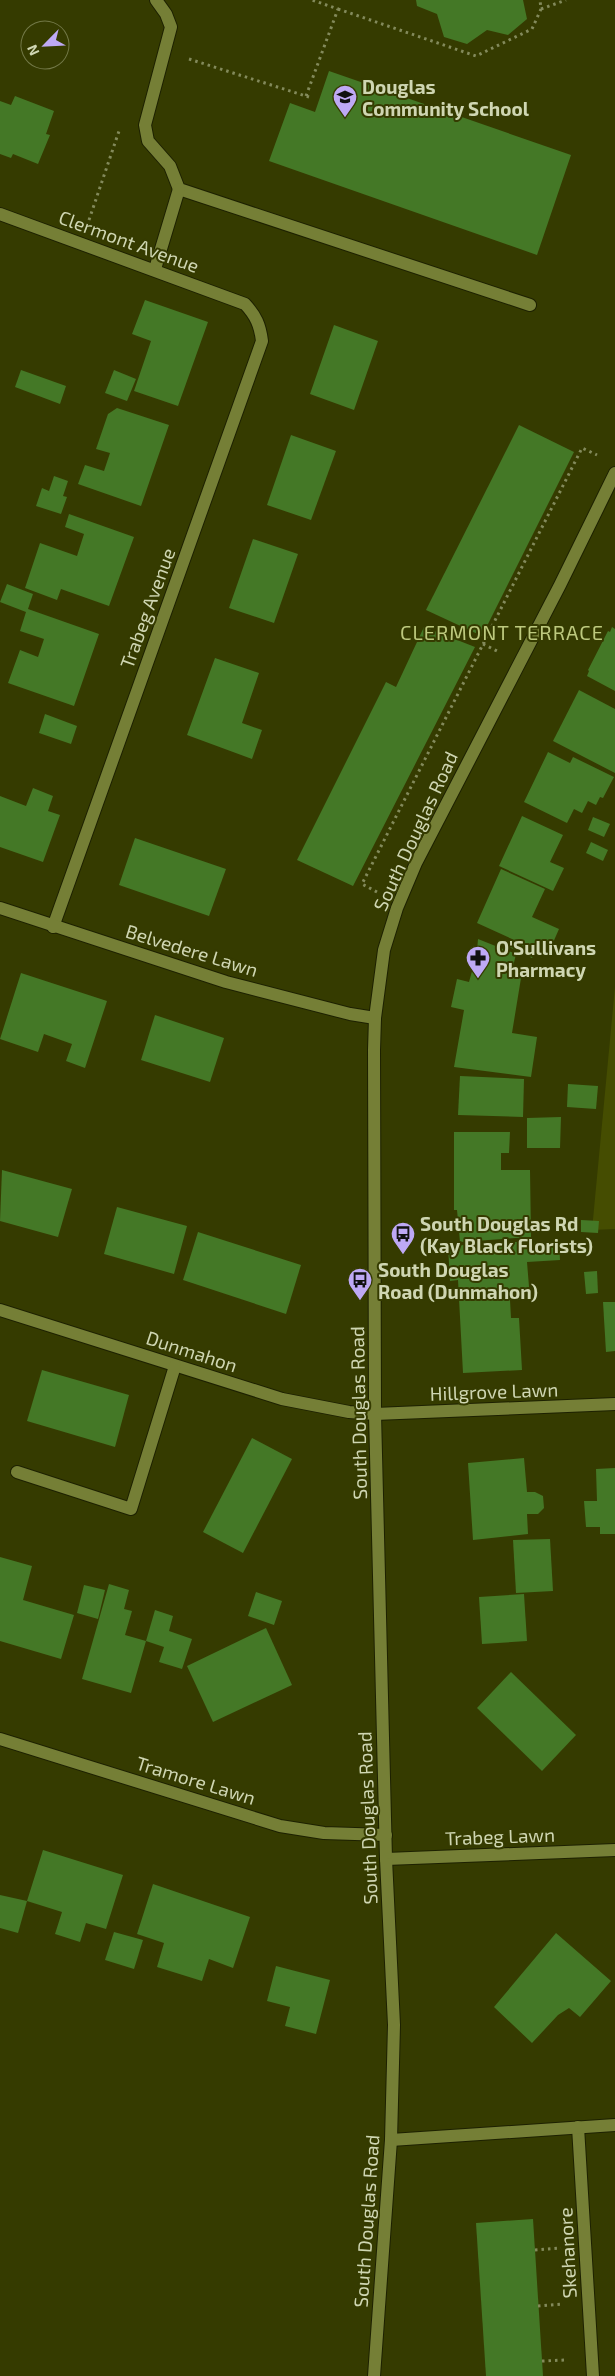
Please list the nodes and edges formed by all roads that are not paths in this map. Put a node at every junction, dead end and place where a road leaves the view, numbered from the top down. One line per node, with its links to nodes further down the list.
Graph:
1 (156, 0): 2 (street)
2 (179, 189): 4 (street); 6 (street)
3 (0, 214): 4 (street, Clermont Avenue)
4 (155, 270): 5 (street, Clermont Avenue)
5 (245, 304): 9 (street, Trabeg Avenue)
6 (530, 305)
7 (615, 473): 10 (street, South Douglas Road)
8 (0, 908): 9 (street, Belvedere Lawn)
9 (53, 927): 10 (street, Belvedere Lawn)
10 (375, 1018): 14 (street, South Douglas Road)
11 (0, 1310): 12 (street, Dunmahon)
12 (175, 1366): 14 (street, Dunmahon); 15 (street)
13 (615, 1404): 14 (street, Hillgrove Lawn)
14 (376, 1414): 17 (street, South Douglas Road)
15 (17, 1472)
16 (0, 1739): 17 (street, Tramore Lawn)
17 (386, 1835): 19 (street, South Douglas Road)
18 (615, 1850): 19 (street, Trabeg Lawn)
19 (386, 1859): 22 (street, South Douglas Road)
20 (615, 2125): 21 (street)
21 (578, 2127): 22 (street); 24 (street, Skehanore)
22 (391, 2140): 23 (street, South Douglas Road)
23 (374, 2376)
24 (593, 2376)

